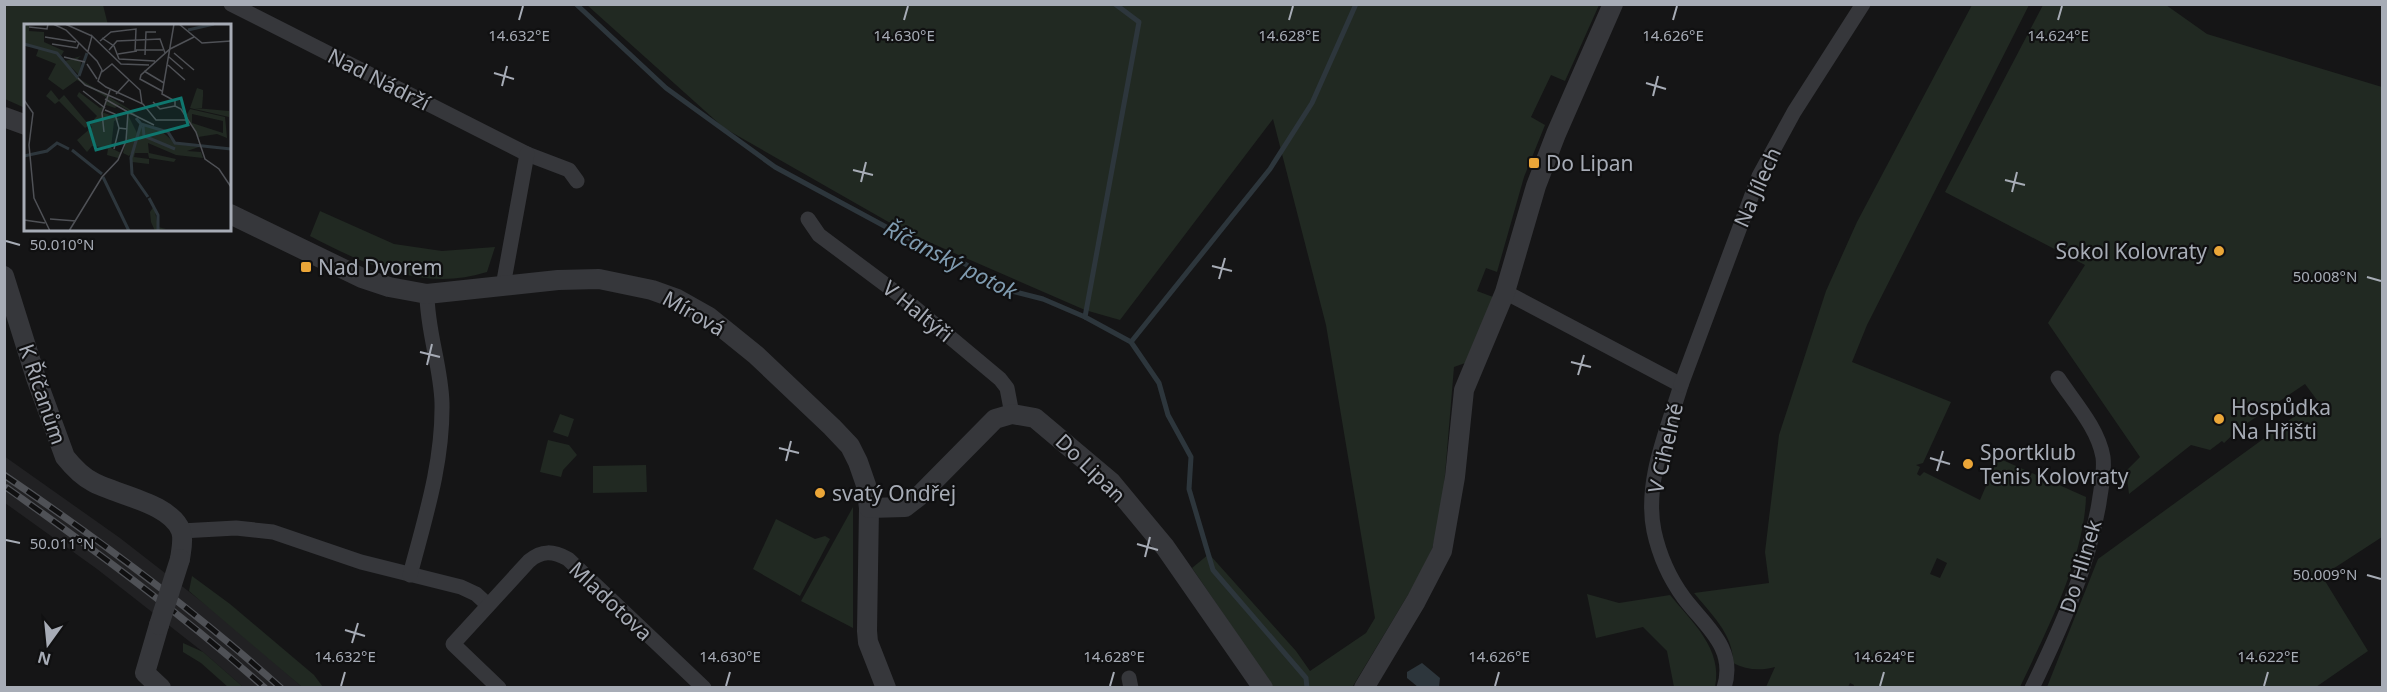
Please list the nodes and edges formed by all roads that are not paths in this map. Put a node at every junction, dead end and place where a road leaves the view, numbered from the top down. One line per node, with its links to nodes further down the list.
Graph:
1 (231, 4): 6 (street, Nad Nádrží)
2 (1613, 4): 12 (street)
3 (1863, 4): 15 (street, Na Jílech)
4 (4, 117): 5 (street)
5 (24, 124)
6 (527, 153): 7 (street, Nad Nádrží); 11 (street)
7 (577, 181)
8 (231, 213): 13 (street, Mírová)
9 (808, 219): 16 (street, V Haltýři)
10 (4, 276): 18 (street, K Říčanům)
11 (503, 286): 13 (street, Mírová); 17 (street, Mírová)
12 (1505, 292): 15 (street, V Cihelně); 26 (street)
13 (427, 294): 19 (street)
14 (2058, 378): 28 (street, Do Hlinek)
15 (1681, 385): 27 (street, V Cihelně)
16 (1012, 414): 17 (street); 25 (street, Do Lipan)
17 (868, 508): 24 (street, Mírová)
18 (181, 531): 19 (street); 21 (street, bridge)
19 (410, 575): 20 (street)
20 (488, 606): 22 (street, Mladotova); 23 (street, Mladotova)
21 (161, 687)
22 (499, 687)
23 (704, 687)
24 (886, 687)
25 (1263, 687)
26 (1364, 687)
27 (1724, 687)
28 (2032, 687)

